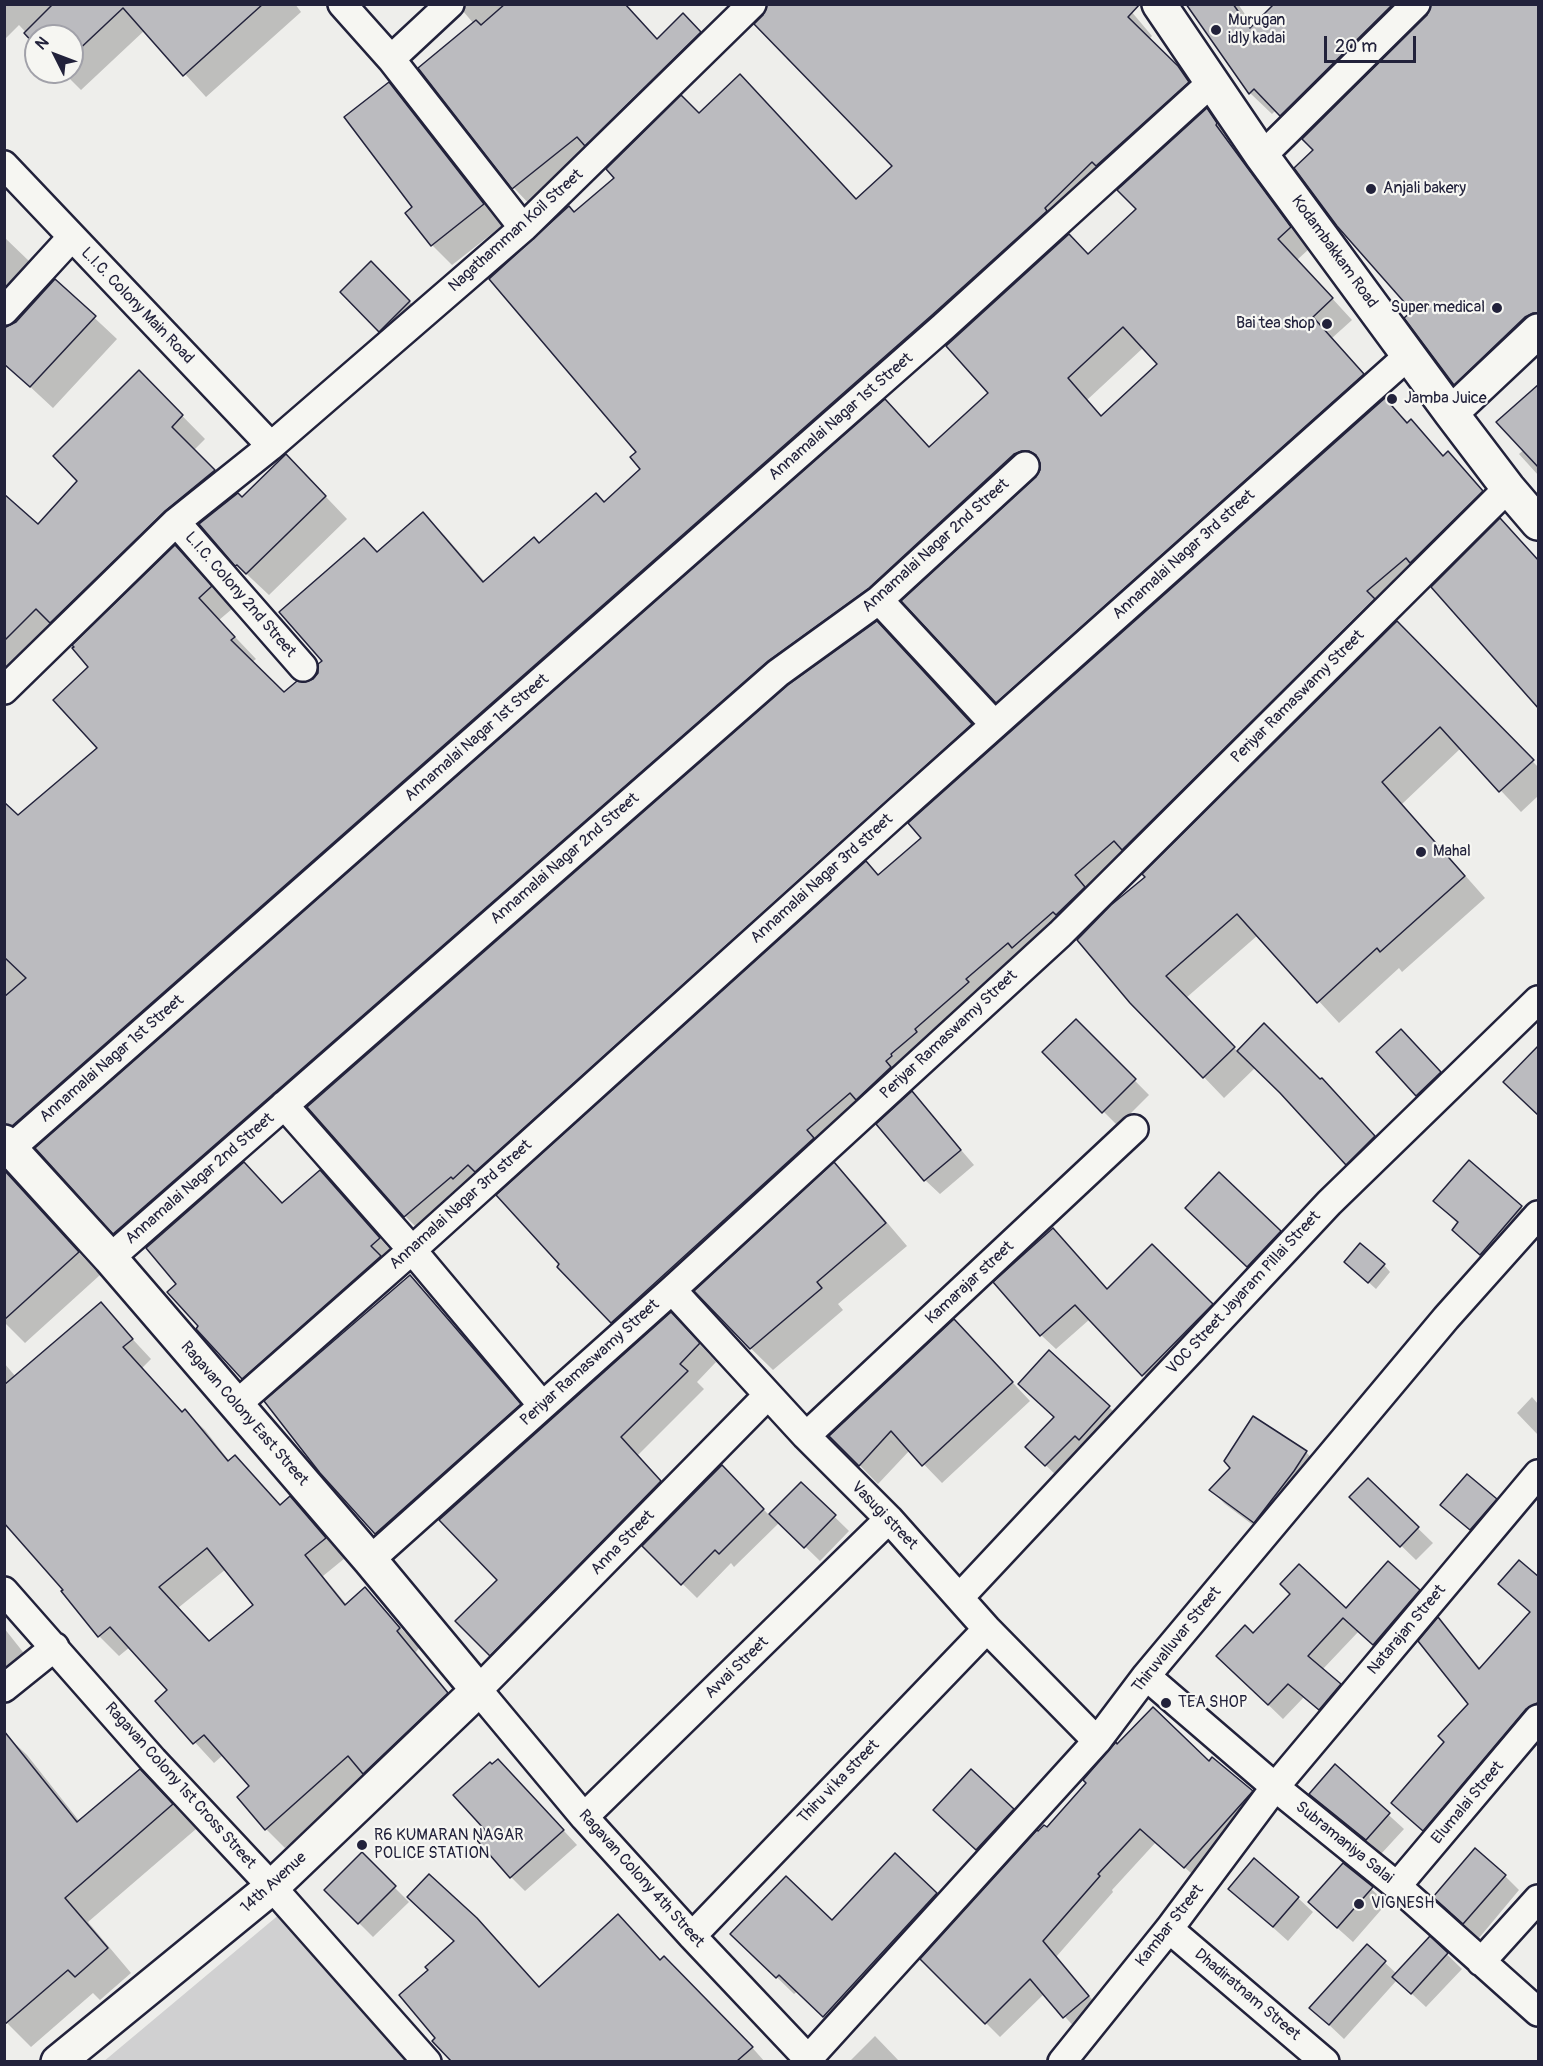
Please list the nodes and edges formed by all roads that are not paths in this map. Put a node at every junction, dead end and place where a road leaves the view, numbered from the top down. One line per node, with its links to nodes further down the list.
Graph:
1 (342, 4): 6 (street)
2 (450, 4): 6 (street)
3 (752, 4): 10 (street, Nagathamman Koil Street)
4 (1159, 4): 7 (street, Kodambakkam Road)
5 (1416, 4): 8 (street)
6 (392, 59): 10 (street)
7 (1211, 83): 8 (street, Kodambakkam Road); 28 (street, Annamalai Nagar 1st Street)
8 (1262, 156): 14 (street, Kodambakkam Road)
9 (4, 165): 11 (street, L.I.C. Colony Main Road)
10 (523, 228): 16 (street, Nagathamman Koil Street)
11 (71, 238): 12 (street); 16 (street, L.I.C. Colony Main Road)
12 (4, 311)
13 (1539, 330): 15 (street)
14 (1409, 355): 15 (street, Kodambakkam Road); 24 (street, Annamalai Nagar 3rd street)
15 (1451, 413): 18 (street, Kodambakkam Road)
16 (271, 446): 19 (street, Nagathamman Koil Street)
17 (1025, 466): 21 (street, Annamalai Nagar 2nd Street)
18 (1508, 488): 20 (street, Kodambakkam Road); 32 (street, Periyar Ramaswamy Street)
19 (176, 522): 22 (street, L.I.C. Colony 2nd Street); 23 (street, Nagathamman Koil Street)
20 (1539, 523)
21 (879, 600): 24 (street); 26 (street, Annamalai Nagar 2nd Street)
22 (303, 667)
23 (4, 690)
24 (994, 724): 30 (street, Annamalai Nagar 3rd street)
25 (1539, 1000): 41 (street, VOC Street Jayaram Pillai Street)
26 (284, 1105): 30 (street); 31 (street, Annamalai Nagar 2nd Street)
27 (1134, 1129): 36 (street, Kamarajar street)
28 (8, 1145): 31 (street, Ragavan Colony East Street)
29 (1539, 1215): 44 (street, Thiruvalluvar Street)
30 (412, 1250): 34 (street, Annamalai Nagar 3rd street); 35 (street)
31 (110, 1258): 34 (street, Ragavan Colony East Street)
32 (672, 1290): 33 (street, Vasugi street); 35 (street, Periyar Ramaswamy Street)
33 (768, 1395): 36 (street, Vasugi street); 46 (street, Anna Street)
34 (236, 1405): 39 (street, Ragavan Colony East Street)
35 (542, 1405): 39 (street, Periyar Ramaswamy Street)
36 (806, 1436): 38 (street, Vasugi street)
37 (1539, 1473): 49 (street, Natarajan Street)
38 (889, 1519): 41 (street, Vasugi street); 50 (street, Avvai Street)
39 (370, 1560): 46 (street, Ragavan Colony East Street)
40 (4, 1591): 43 (street, Ragavan Colony 1st Cross Street)
41 (960, 1597): 42 (street, Vasugi street)
42 (987, 1629): 48 (street, Vasugi street); 55 (street, Thiru vi ka street)
43 (55, 1647): 45 (street); 52 (street, Ragavan Colony 1st Cross Street)
44 (1146, 1676): 48 (street, Thiruvalluvar Street); 49 (street, Subramaniya Salai)
45 (4, 1689)
46 (478, 1690): 50 (street, Ragavan Colony 4th Street); 52 (street, 14th Avenue)
47 (1539, 1719): 51 (street, Elumalai Street)
48 (1097, 1741): 58 (street, Thiruvalluvar Street)
49 (1275, 1787): 51 (street, Subramaniya Salai); 54 (street, Kambar Street)
50 (584, 1817): 55 (street, Ragavan Colony 4th Street)
51 (1397, 1886): 56 (street, Subramaniya Salai)
52 (272, 1887): 59 (street, 14th Avenue); 60 (street, Ragavan Colony 1st Cross Street)
53 (1539, 1899): 56 (street)
54 (1169, 1929): 61 (street, Kambar Street); 62 (street, Dhadiratnam Street)
55 (692, 1936): 58 (street, Ragavan Colony 4th Street)
56 (1481, 1962): 57 (street, Subramaniya Salai)
57 (1539, 2012)
58 (809, 2060)
59 (58, 2061)
60 (427, 2061)
61 (1062, 2061)
62 (1324, 2061)

